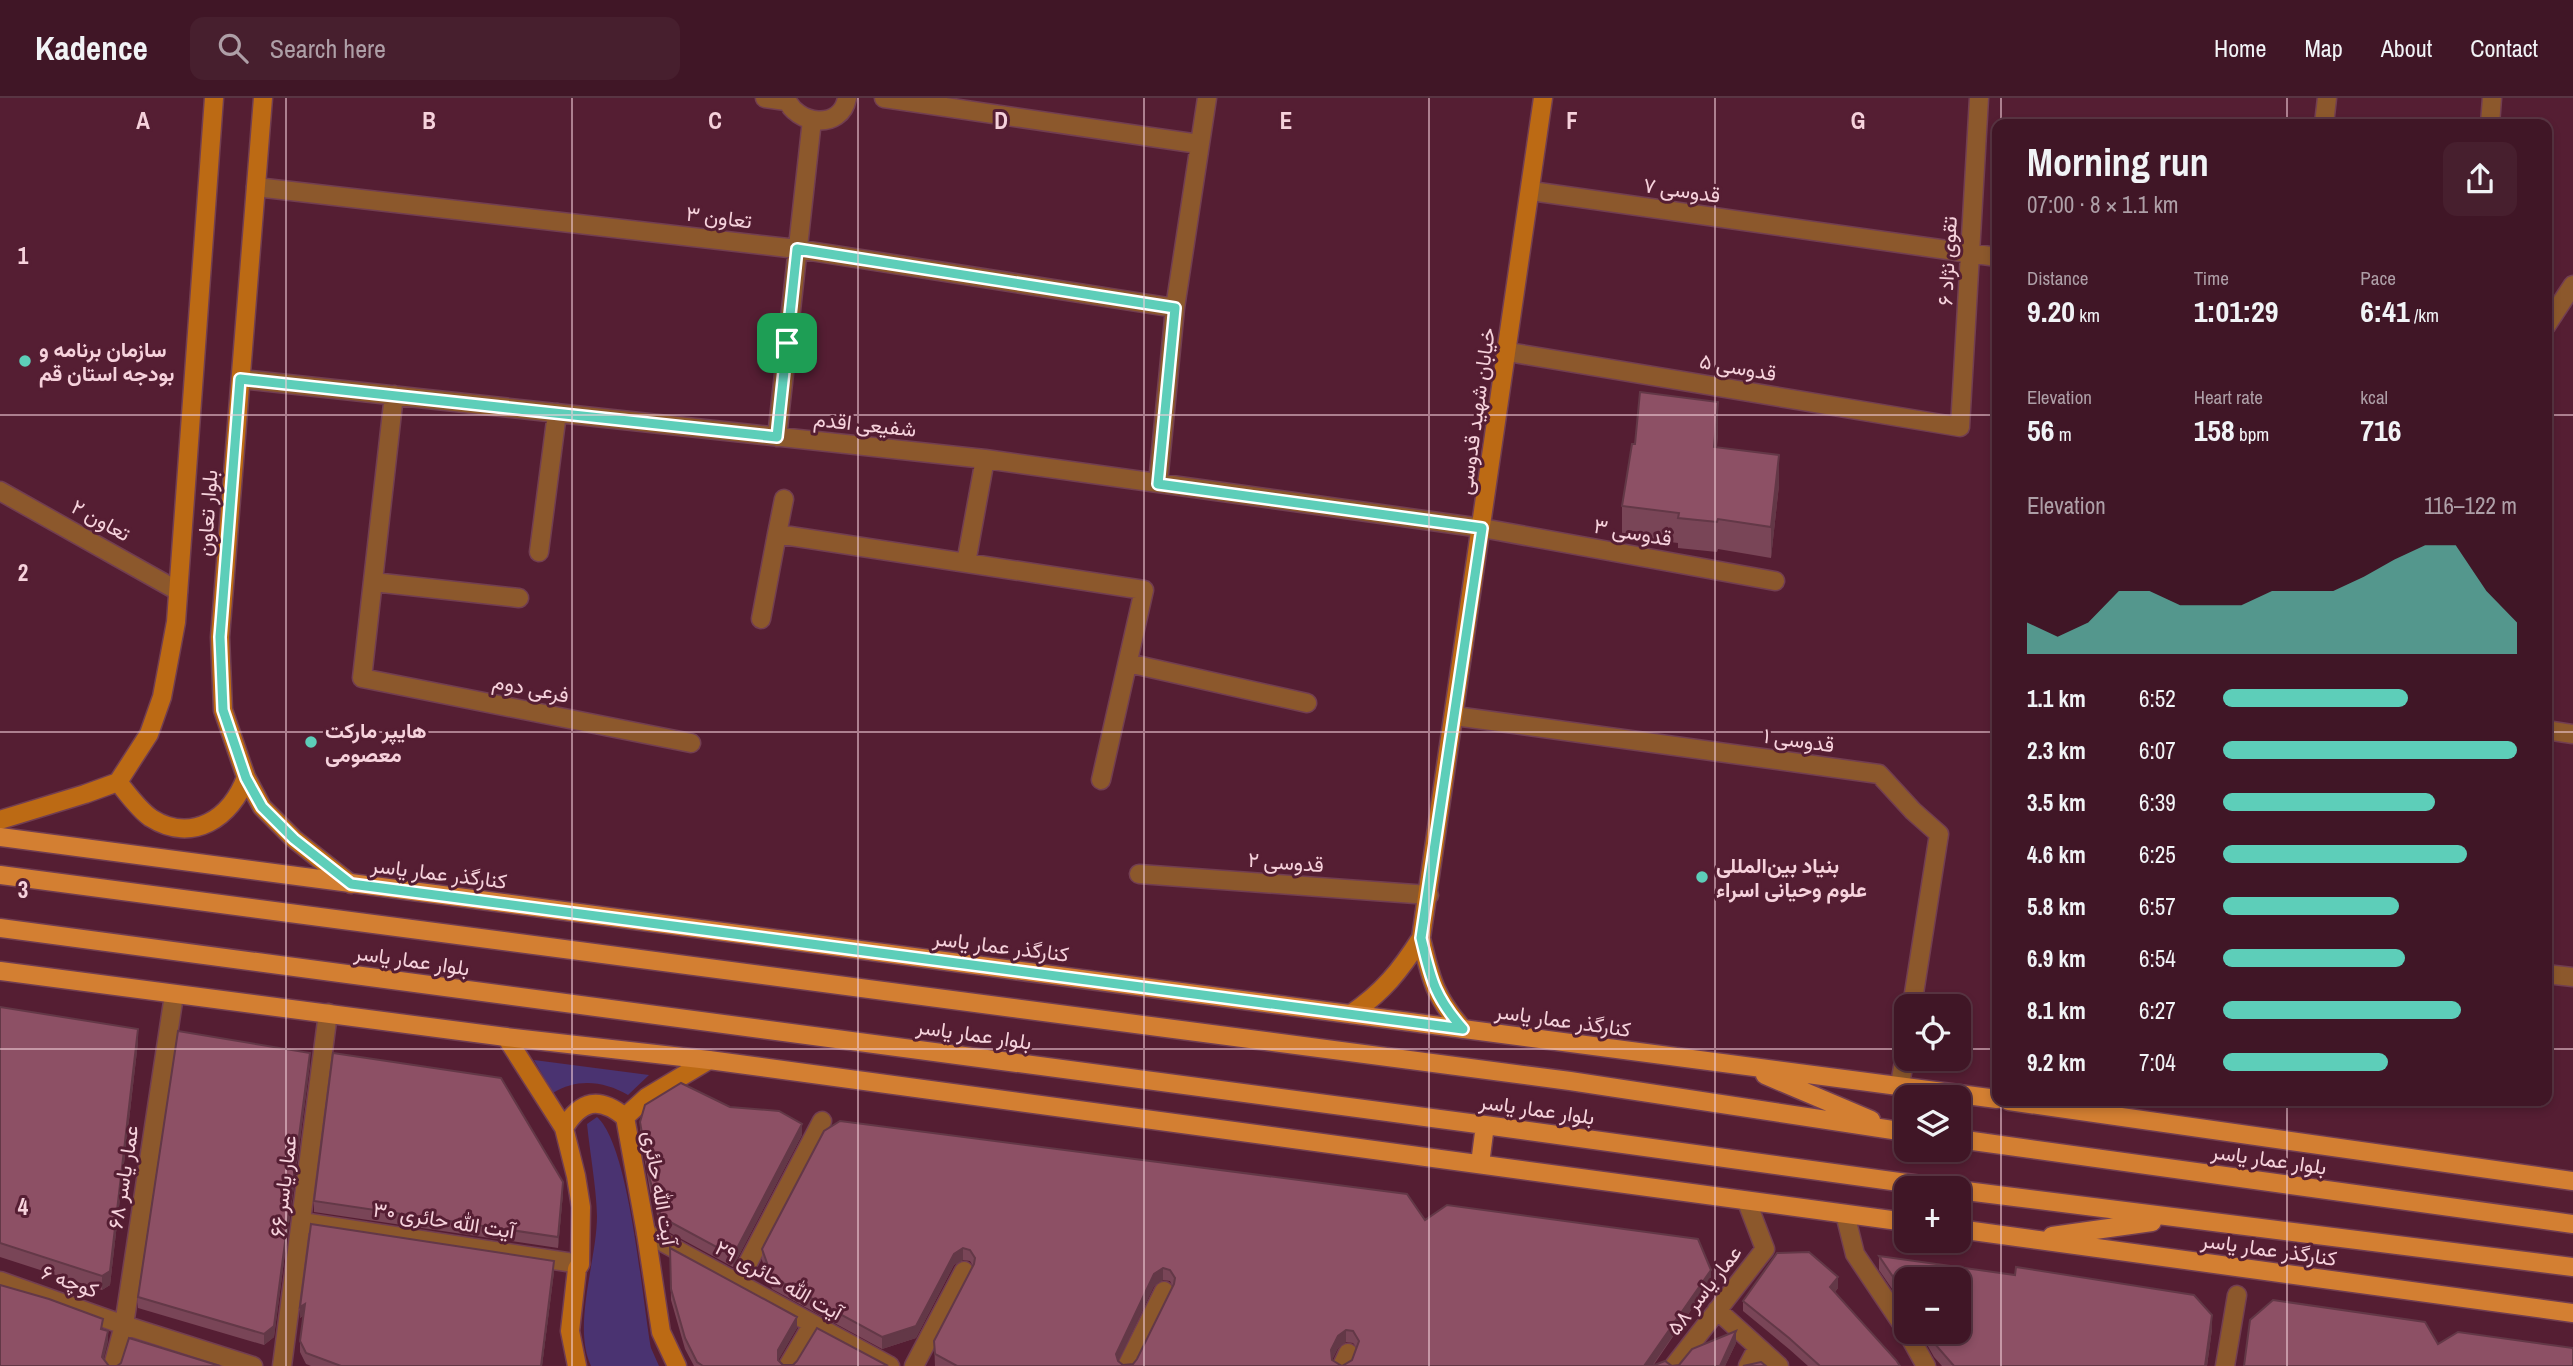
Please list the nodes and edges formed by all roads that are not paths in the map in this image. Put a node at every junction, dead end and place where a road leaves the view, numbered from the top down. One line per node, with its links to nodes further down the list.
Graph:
1 (214, 98): 40 (main road, بلوار تعاون)
2 (262, 98): 16 (main road, بلوار تعاون)
3 (765, 98): 11 (street)
4 (847, 98): 14 (street)
5 (884, 98): 15 (street)
6 (1207, 98): 15 (street)
7 (1543, 98): 17 (main road, خیابان شهید قدوسی)
8 (1979, 98): 19 (street, تقوی نژاد ۶)
9 (2327, 98): 12 (street)
10 (2492, 98): 13 (street)
11 (786, 100): 14 (street)
12 (2325, 119)
13 (2490, 119)
14 (812, 120): 18 (street)
15 (1199, 144): 22 (street)
16 (256, 187): 18 (street, تعاون ۳); 25 (main road, بلوار تعاون)
17 (1531, 191): 19 (street, قدوسی ۷); 24 (main road, خیابان شهید قدوسی)
18 (797, 249): 22 (street, تعاون ۳); 29 (street)
19 (1970, 253): 20 (street, قدوسی ۷); 28 (street, تقوی نژاد ۶)
20 (1992, 256)
21 (2573, 285): 23 (street)
22 (1175, 308): 31 (street)
23 (2552, 317)
24 (1508, 352): 28 (street, قدوسی ۵); 34 (main road, خیابان شهید قدوسی)
25 (240, 379): 26 (street, شفیعی اقدم); 49 (main road, بلوار تعاون)
26 (394, 395): 27 (street, شفیعی اقدم); 39 (street)
27 (557, 413): 29 (street, شفیعی اقدم); 36 (street)
28 (1960, 428)
29 (777, 437): 30 (street, شفیعی اقدم)
30 (985, 459): 31 (street, شفیعی اقدم); 37 (street)
31 (1158, 484): 34 (street, شفیعی اقدم)
32 (0, 491): 40 (street, تعاون ۲)
33 (784, 499): 35 (street)
34 (1482, 528): 38 (street, قدوسی ۳); 45 (main road, خیابان شهید قدوسی)
35 (777, 534): 37 (street); 42 (street)
36 (539, 552)
37 (966, 563): 43 (street)
38 (1775, 581)
39 (373, 582): 41 (street); 48 (street, فرعی دوم)
40 (178, 591): 51 (main road, بلوار تعاون)
41 (519, 598)
42 (761, 619)
43 (1128, 663): 44 (street); 50 (street)
44 (1307, 703)
45 (1455, 716): 57 (main road, خیابان شهید قدوسی); 63 (street, قدوسی ۱)
46 (2552, 731): 47 (street)
47 (2573, 734)
48 (691, 743)
49 (246, 778): 51 (main road); 56 (main road, بلوار تعاون)
50 (1101, 780)
51 (118, 782): 52 (main road)
52 (0, 820)
53 (0, 837): 56 (main road, کنارگذر عمار یاسر)
54 (1139, 874): 57 (street, قدوسی ۲)
55 (0, 875): 81 (main road, بلوار عمار یاسر)
56 (351, 884): 66 (main road, کنارگذر عمار یاسر)
57 (1429, 895): 59 (main road, خیابان شهید قدوسی)
58 (0, 928): 78 (main road, بلوار عمار یاسر)
59 (1421, 938): 66 (main road); 67 (main road)
60 (0, 971): 64 (main road)
61 (2552, 975): 62 (street)
62 (2573, 977)
63 (1914, 994)
64 (174, 995): 65 (main road); 106 (street, عمار یاسر ۶۸)
65 (328, 1013): 68 (main road); 91 (street, عمار یاسر ۶۶)
66 (1351, 1014): 67 (main road, کنارگذر عمار یاسر)
67 (1463, 1029): 70 (main road, کنارگذر عمار یاسر)
68 (506, 1037): 69 (main road); 79 (main road)
69 (709, 1060): 76 (main road, آیت الله حائری); 83 (main road)
70 (1742, 1066): 72 (main road, کنارگذر عمار یاسر); 80 (main road)
71 (1902, 1071): 72 (street)
72 (1900, 1085)
73 (1971, 1095): 74 (main road, کنارگذر عمار یاسر)
74 (1992, 1098)
75 (2044, 1106): 85 (main road)
76 (625, 1117): 79 (main road); 94 (main road, آیت الله حائری)
77 (822, 1121): 100 (street)
78 (1485, 1125): 83 (main road); 84 (main road, بلوار عمار یاسر)
79 (564, 1128): 96 (main road)
80 (1894, 1128)
81 (1894, 1130)
82 (1971, 1141): 92 (main road, بلوار عمار یاسر)
83 (1480, 1164): 87 (main road)
84 (1894, 1181)
85 (2573, 1181)
86 (1971, 1192): 89 (main road)
87 (1746, 1202): 88 (main road); 103 (street, عمار یاسر ۵۸)
88 (1845, 1214): 90 (main road); 104 (street)
89 (2177, 1219): 95 (main road); 97 (main road)
90 (1894, 1220)
91 (302, 1222): 96 (street, آیت الله حائری ۳۰); 113 (street, عمار یاسر ۶۶)
92 (2573, 1224)
93 (1971, 1232): 95 (main road, کنارگذر عمار یاسر)
94 (646, 1233): 100 (street, آیت الله حائری ۲۹); 114 (main road, آیت الله حائری)
95 (2027, 1239): 105 (main road, کنارگذر عمار یاسر)
96 (580, 1264): 110 (main road)
97 (2573, 1267)
98 (964, 1272): 117 (street)
99 (0, 1281): 106 (street, کوچه ۶)
100 (737, 1284): 107 (street, آیت الله حائری ۲۹)
101 (1164, 1291): 118 (street)
102 (2237, 1295): 123 (street)
103 (1717, 1310): 109 (street); 119 (street, عمار یاسر ۵۸)
104 (1894, 1313)
105 (2573, 1313)
106 (124, 1325): 111 (street, عمار یاسر ۶۸); 112 (street, کوچه ۶)
107 (812, 1325): 115 (street); 116 (street, آیت الله حائری ۲۹)
108 (1913, 1344): 122 (street)
109 (1758, 1347): 120 (street); 121 (street)
110 (577, 1365)
111 (113, 1366)
112 (253, 1366)
113 (282, 1366)
114 (677, 1366)
115 (788, 1366)
116 (890, 1366)
117 (914, 1366)
118 (1127, 1366)
119 (1674, 1366)
120 (1748, 1366)
121 (1779, 1366)
122 (1926, 1366)
123 (2225, 1366)

